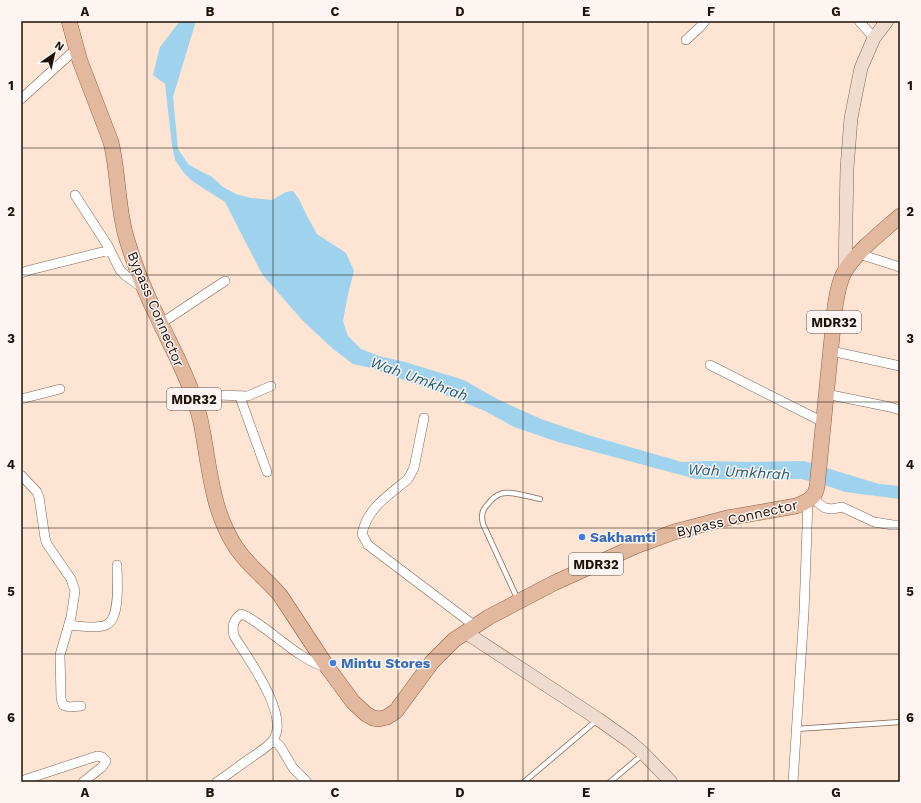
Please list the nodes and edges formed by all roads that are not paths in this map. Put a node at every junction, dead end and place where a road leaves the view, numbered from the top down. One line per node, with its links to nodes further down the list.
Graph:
1 (69, 21): 7 (main road, Bypass Connector / MDR32)
2 (705, 21): 6 (street)
3 (859, 21): 5 (street)
4 (887, 21): 5 (street)
5 (874, 38): 14 (street)
6 (686, 40)
7 (76, 49): 8 (street); 17 (main road, Bypass Connector / MDR32)
8 (21, 99)
9 (75, 195): 11 (street)
10 (900, 216): 12 (main road, MDR32)
11 (110, 250): 15 (street); 17 (street)
12 (859, 254): 13 (street); 14 (main road, MDR32)
13 (900, 267)
14 (845, 271): 19 (main road, MDR32)
15 (25, 272)
16 (225, 281): 18 (street)
17 (144, 289): 18 (main road, Bypass Connector / MDR32)
18 (160, 324): 27 (main road, Bypass Connector / MDR32)
19 (831, 351): 21 (street); 24 (main road, MDR32)
20 (710, 365): 30 (street)
21 (900, 366)
22 (271, 386): 25 (street)
23 (60, 389): 26 (street)
24 (826, 394): 28 (street); 30 (main road, MDR32)
25 (240, 397): 27 (street); 31 (street)
26 (21, 399)
27 (195, 402): 40 (main road, Bypass Connector / MDR32)
28 (900, 410)
29 (424, 418): 39 (street)
30 (823, 422): 33 (main road, MDR32)
31 (267, 472)
32 (21, 475): 38 (street)
33 (813, 494): 35 (street); 37 (main road, Bypass Connector / MDR32); 44 (street)
34 (540, 499): 37 (lane)
35 (900, 525)
36 (117, 565): 38 (street)
37 (519, 601): 39 (main road, Bypass Connector / MDR32)
38 (69, 625): 41 (street)
39 (470, 629): 40 (main road, Bypass Connector / MDR32); 42 (street)
40 (328, 668): 45 (street)
41 (81, 706)
42 (598, 719): 46 (street); 51 (lane)
43 (900, 722): 44 (lane)
44 (796, 729): 54 (street)
45 (273, 740): 49 (street); 50 (street)
46 (643, 754): 52 (lane); 53 (street)
47 (21, 782): 48 (street)
48 (83, 782)
49 (217, 782)
50 (307, 782)
51 (524, 782)
52 (610, 782)
53 (671, 782)
54 (793, 782)

